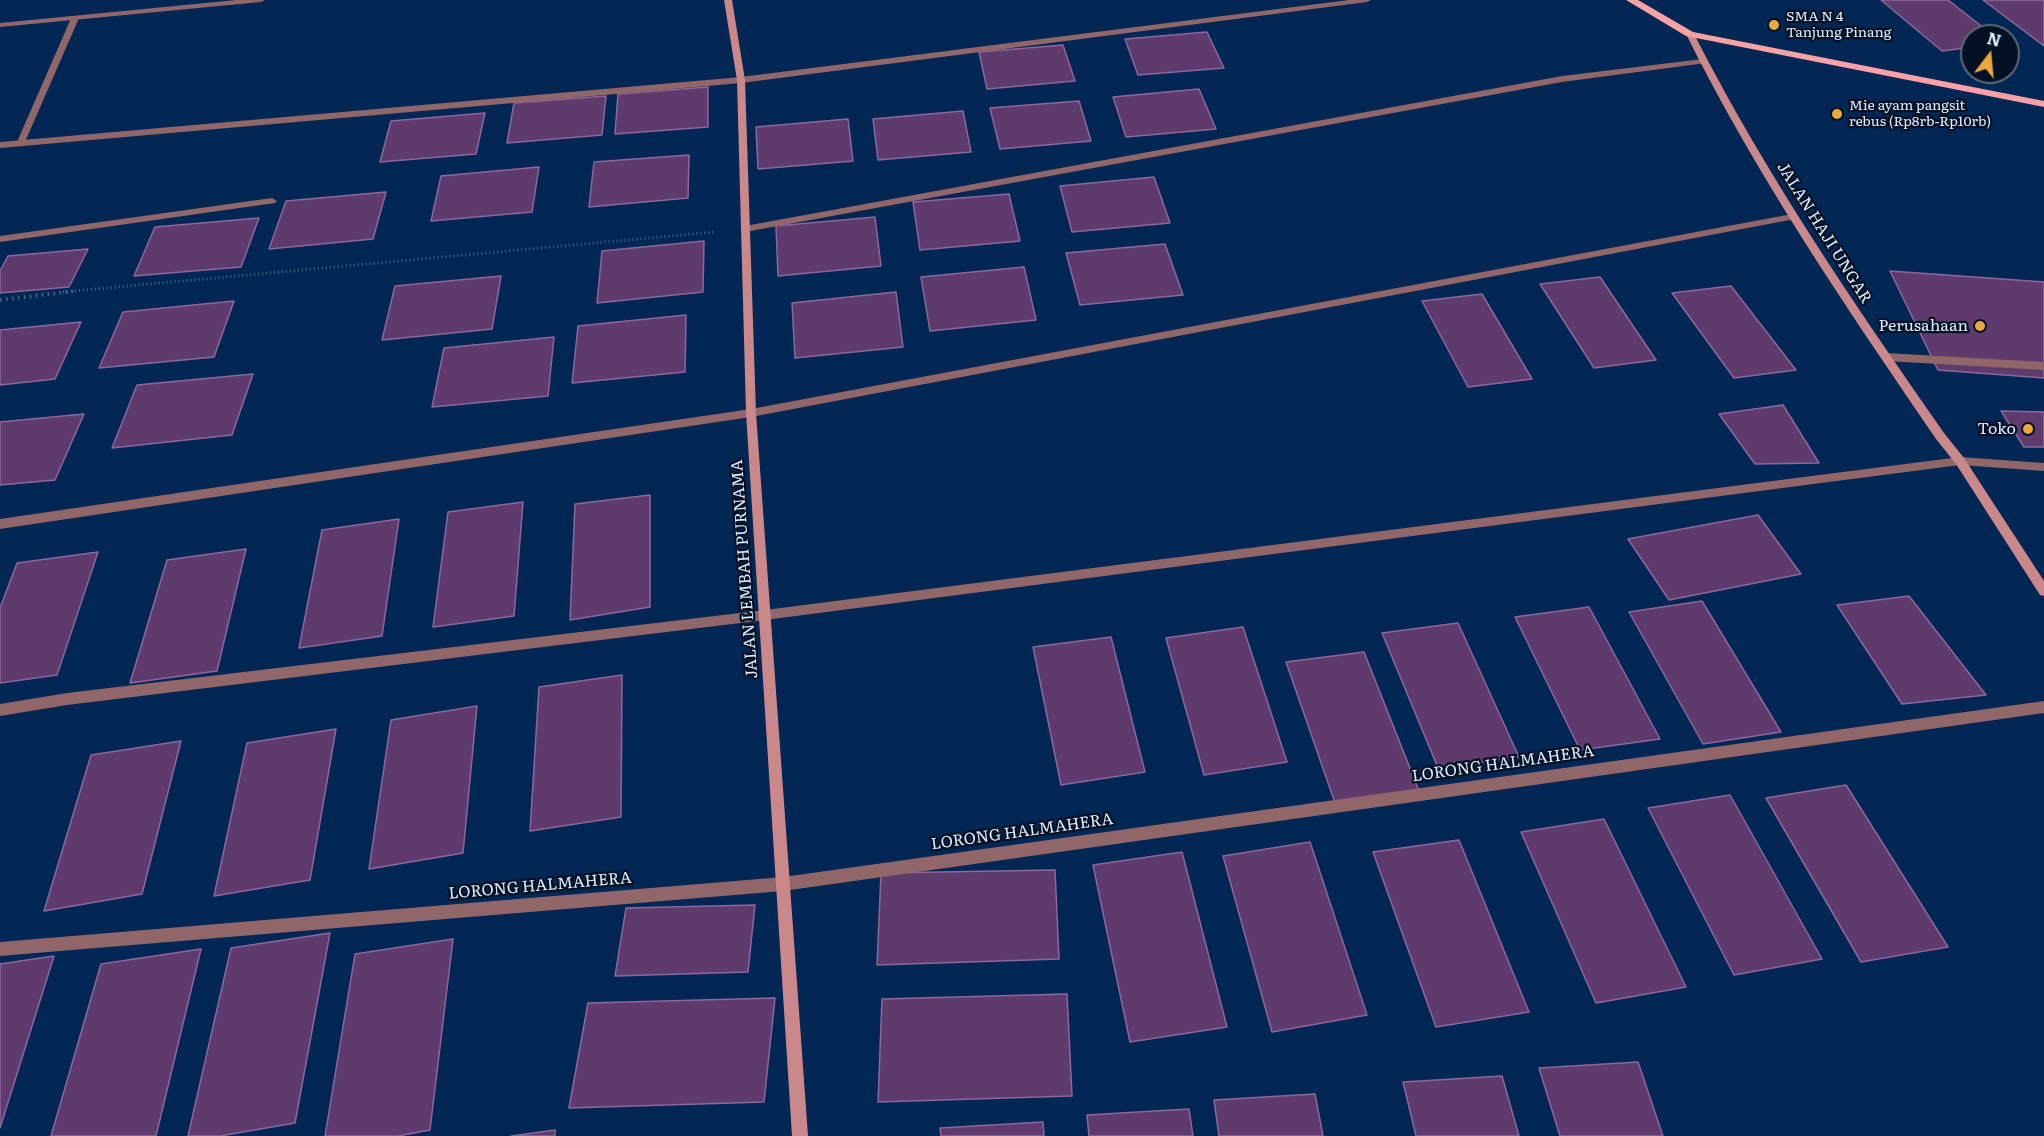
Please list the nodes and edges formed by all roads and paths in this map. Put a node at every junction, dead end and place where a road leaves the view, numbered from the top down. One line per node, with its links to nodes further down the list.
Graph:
1 (261, 0): 5 (street)
2 (728, 0): 9 (street, JALAN LEMBAH PURNAMA)
3 (1367, 0): 9 (street)
4 (1631, 0): 7 (main road)
5 (75, 18): 6 (street); 11 (street)
6 (0, 25)
7 (1690, 34): 8 (street, JALAN HAJI UNGAR); 10 (main road)
8 (1703, 61): 14 (street, JALAN HAJI UNGAR); 15 (street)
9 (741, 80): 11 (street); 15 (street, JALAN LEMBAH PURNAMA)
10 (2044, 104)
11 (21, 142): 12 (street)
12 (0, 145)
13 (272, 201): 16 (street)
14 (1792, 217): 18 (street, JALAN HAJI UNGAR); 20 (street)
15 (745, 229): 17 (path); 20 (street, JALAN LEMBAH PURNAMA)
16 (0, 239)
17 (0, 300)
18 (1886, 357): 19 (street); 21 (street, JALAN HAJI UNGAR)
19 (2044, 366)
20 (751, 413): 23 (street); 25 (street, JALAN LEMBAH PURNAMA)
21 (1960, 461): 22 (street); 24 (street, JALAN HAJI UNGAR); 25 (street)
22 (2044, 467)
23 (0, 524)
24 (2044, 591)
25 (765, 615): 27 (street); 28 (street, JALAN LEMBAH PURNAMA)
26 (2044, 707): 28 (street, LORONG HALMAHERA)
27 (0, 710)
28 (783, 884): 29 (street, LORONG HALMAHERA); 30 (street, JALAN LEMBAH PURNAMA)
29 (0, 949)
30 (800, 1136)

